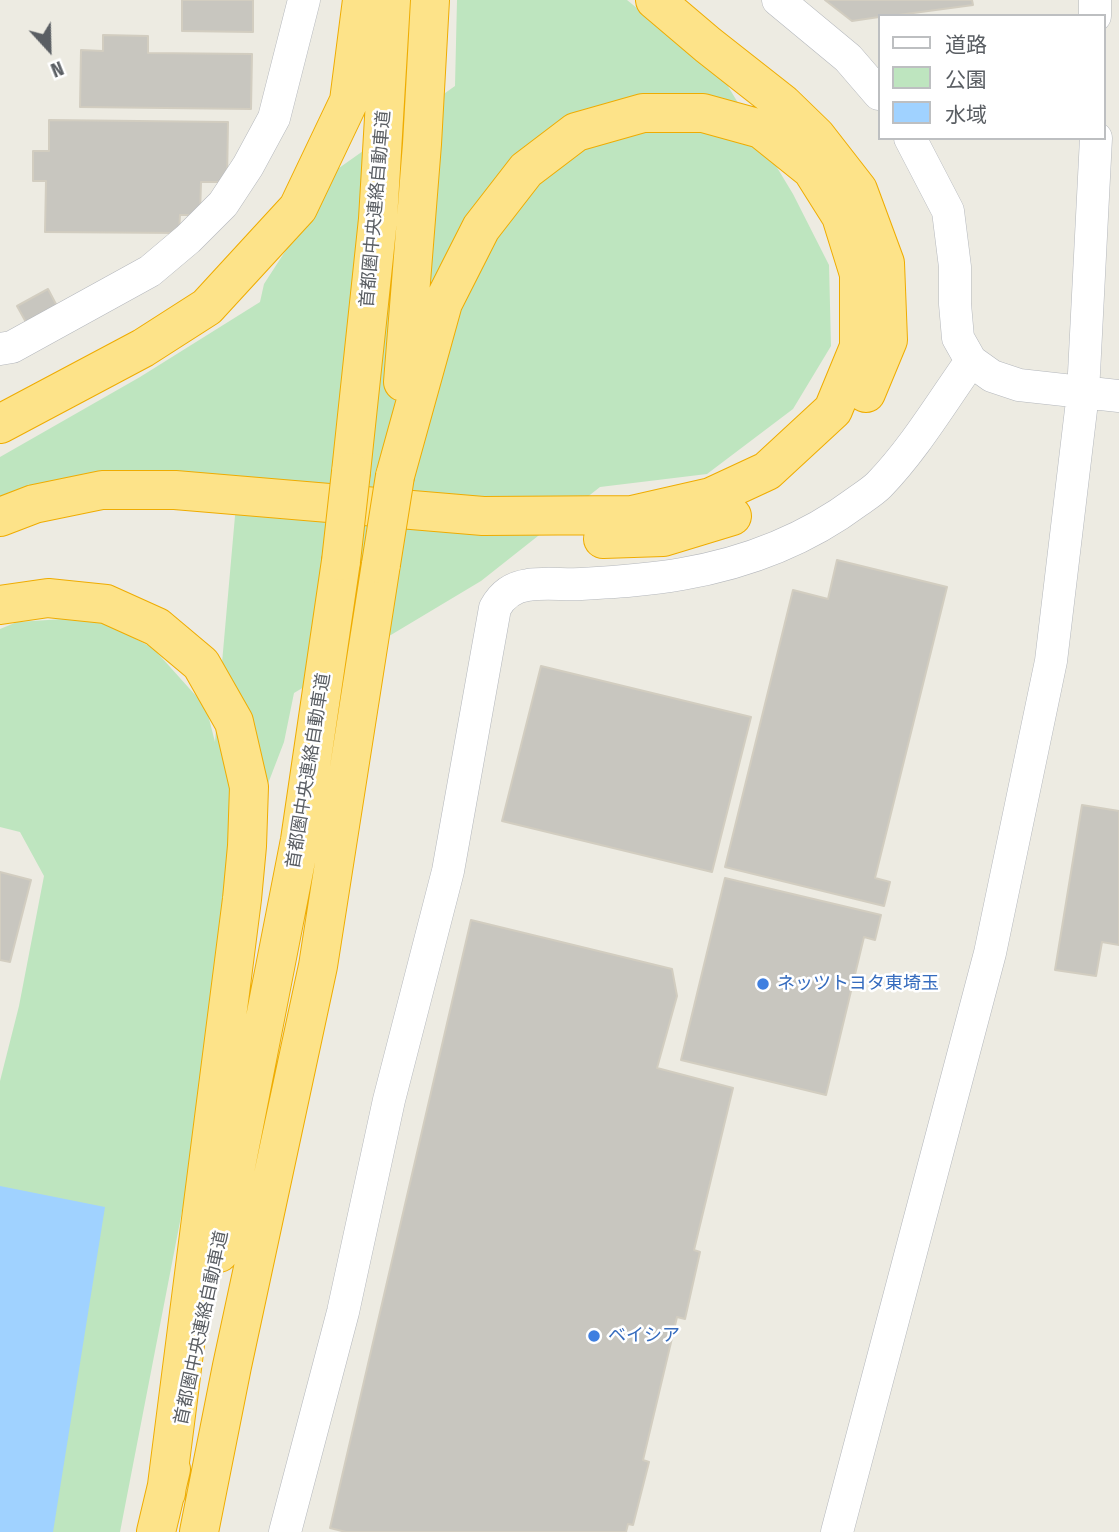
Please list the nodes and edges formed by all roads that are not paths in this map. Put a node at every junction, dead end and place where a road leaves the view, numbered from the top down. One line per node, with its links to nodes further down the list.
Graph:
1 (304, 0): 10 (street)
2 (362, 0): 14 (highway)
3 (391, 0): 19 (highway, 首都圏中央連絡自動車道, bridge)
4 (430, 0): 15 (highway)
5 (655, 0): 17 (highway)
6 (779, 0): 7 (street)
7 (878, 93)
8 (911, 140): 11 (street)
9 (1096, 140): 12 (street)
10 (0, 349)
11 (971, 361): 12 (street); 22 (street)
12 (1083, 393): 13 (street); 23 (street)
13 (1119, 396)
14 (0, 424)
15 (395, 476): 16 (highway); 21 (highway, bridge)
16 (0, 517)
17 (0, 541)
18 (0, 606): 19 (highway)
19 (166, 1493): 20 (highway, 首都圏中央連絡自動車道)
20 (156, 1532)
21 (199, 1532)
22 (285, 1532)
23 (837, 1532)

